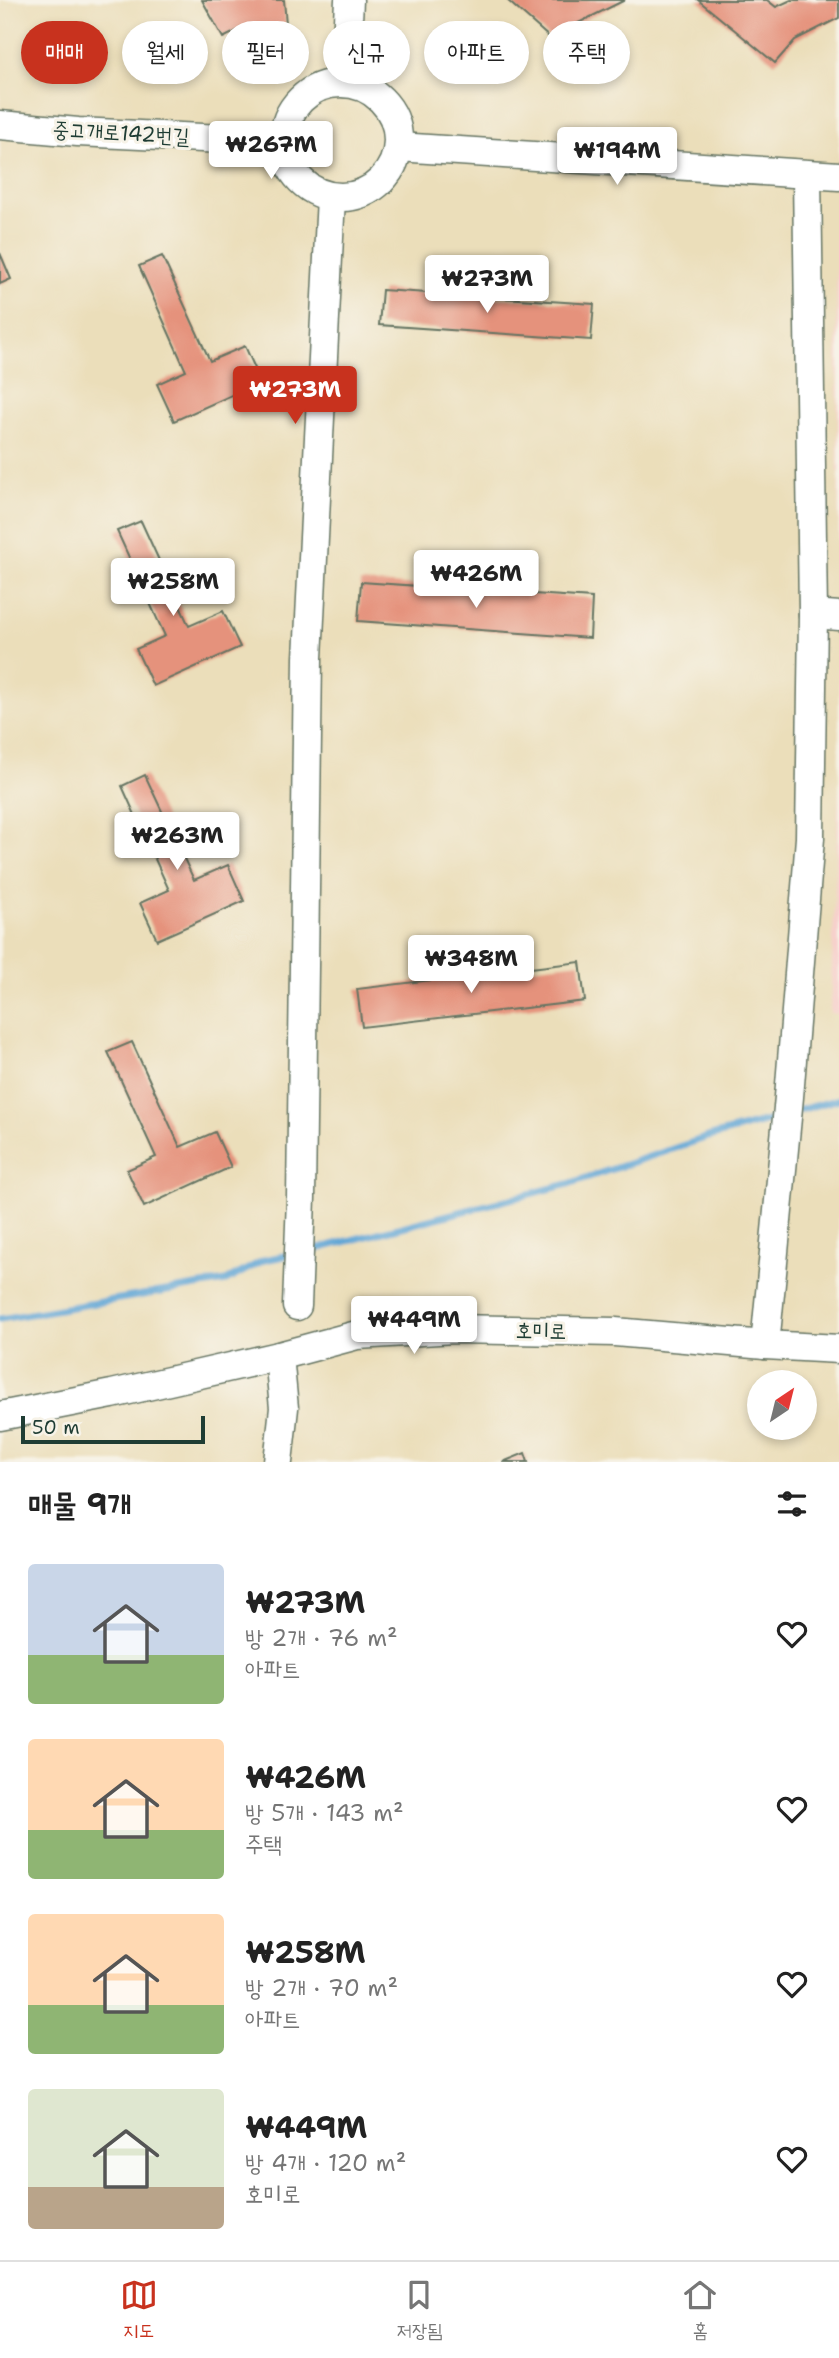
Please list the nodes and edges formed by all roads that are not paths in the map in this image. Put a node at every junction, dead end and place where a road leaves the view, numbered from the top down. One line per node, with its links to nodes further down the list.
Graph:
1 (349, 0): 2 (street)
2 (348, 21)
3 (336, 84): 6 (street)
4 (350, 84): 7 (street)
5 (0, 125): 6 (street, 중고개로142번길)
6 (284, 142): 10 (street)
7 (398, 147): 8 (street); 10 (street)
8 (807, 175): 9 (street); 11 (street)
9 (839, 176)
10 (331, 197): 12 (street)
11 (826, 615): 13 (street)
12 (297, 1306)
13 (765, 1345): 14 (street, 호미로); 15 (street, 호미로)
14 (839, 1349)
15 (279, 1356): 16 (street, 호미로); 17 (street)
16 (0, 1416)
17 (278, 1462)

